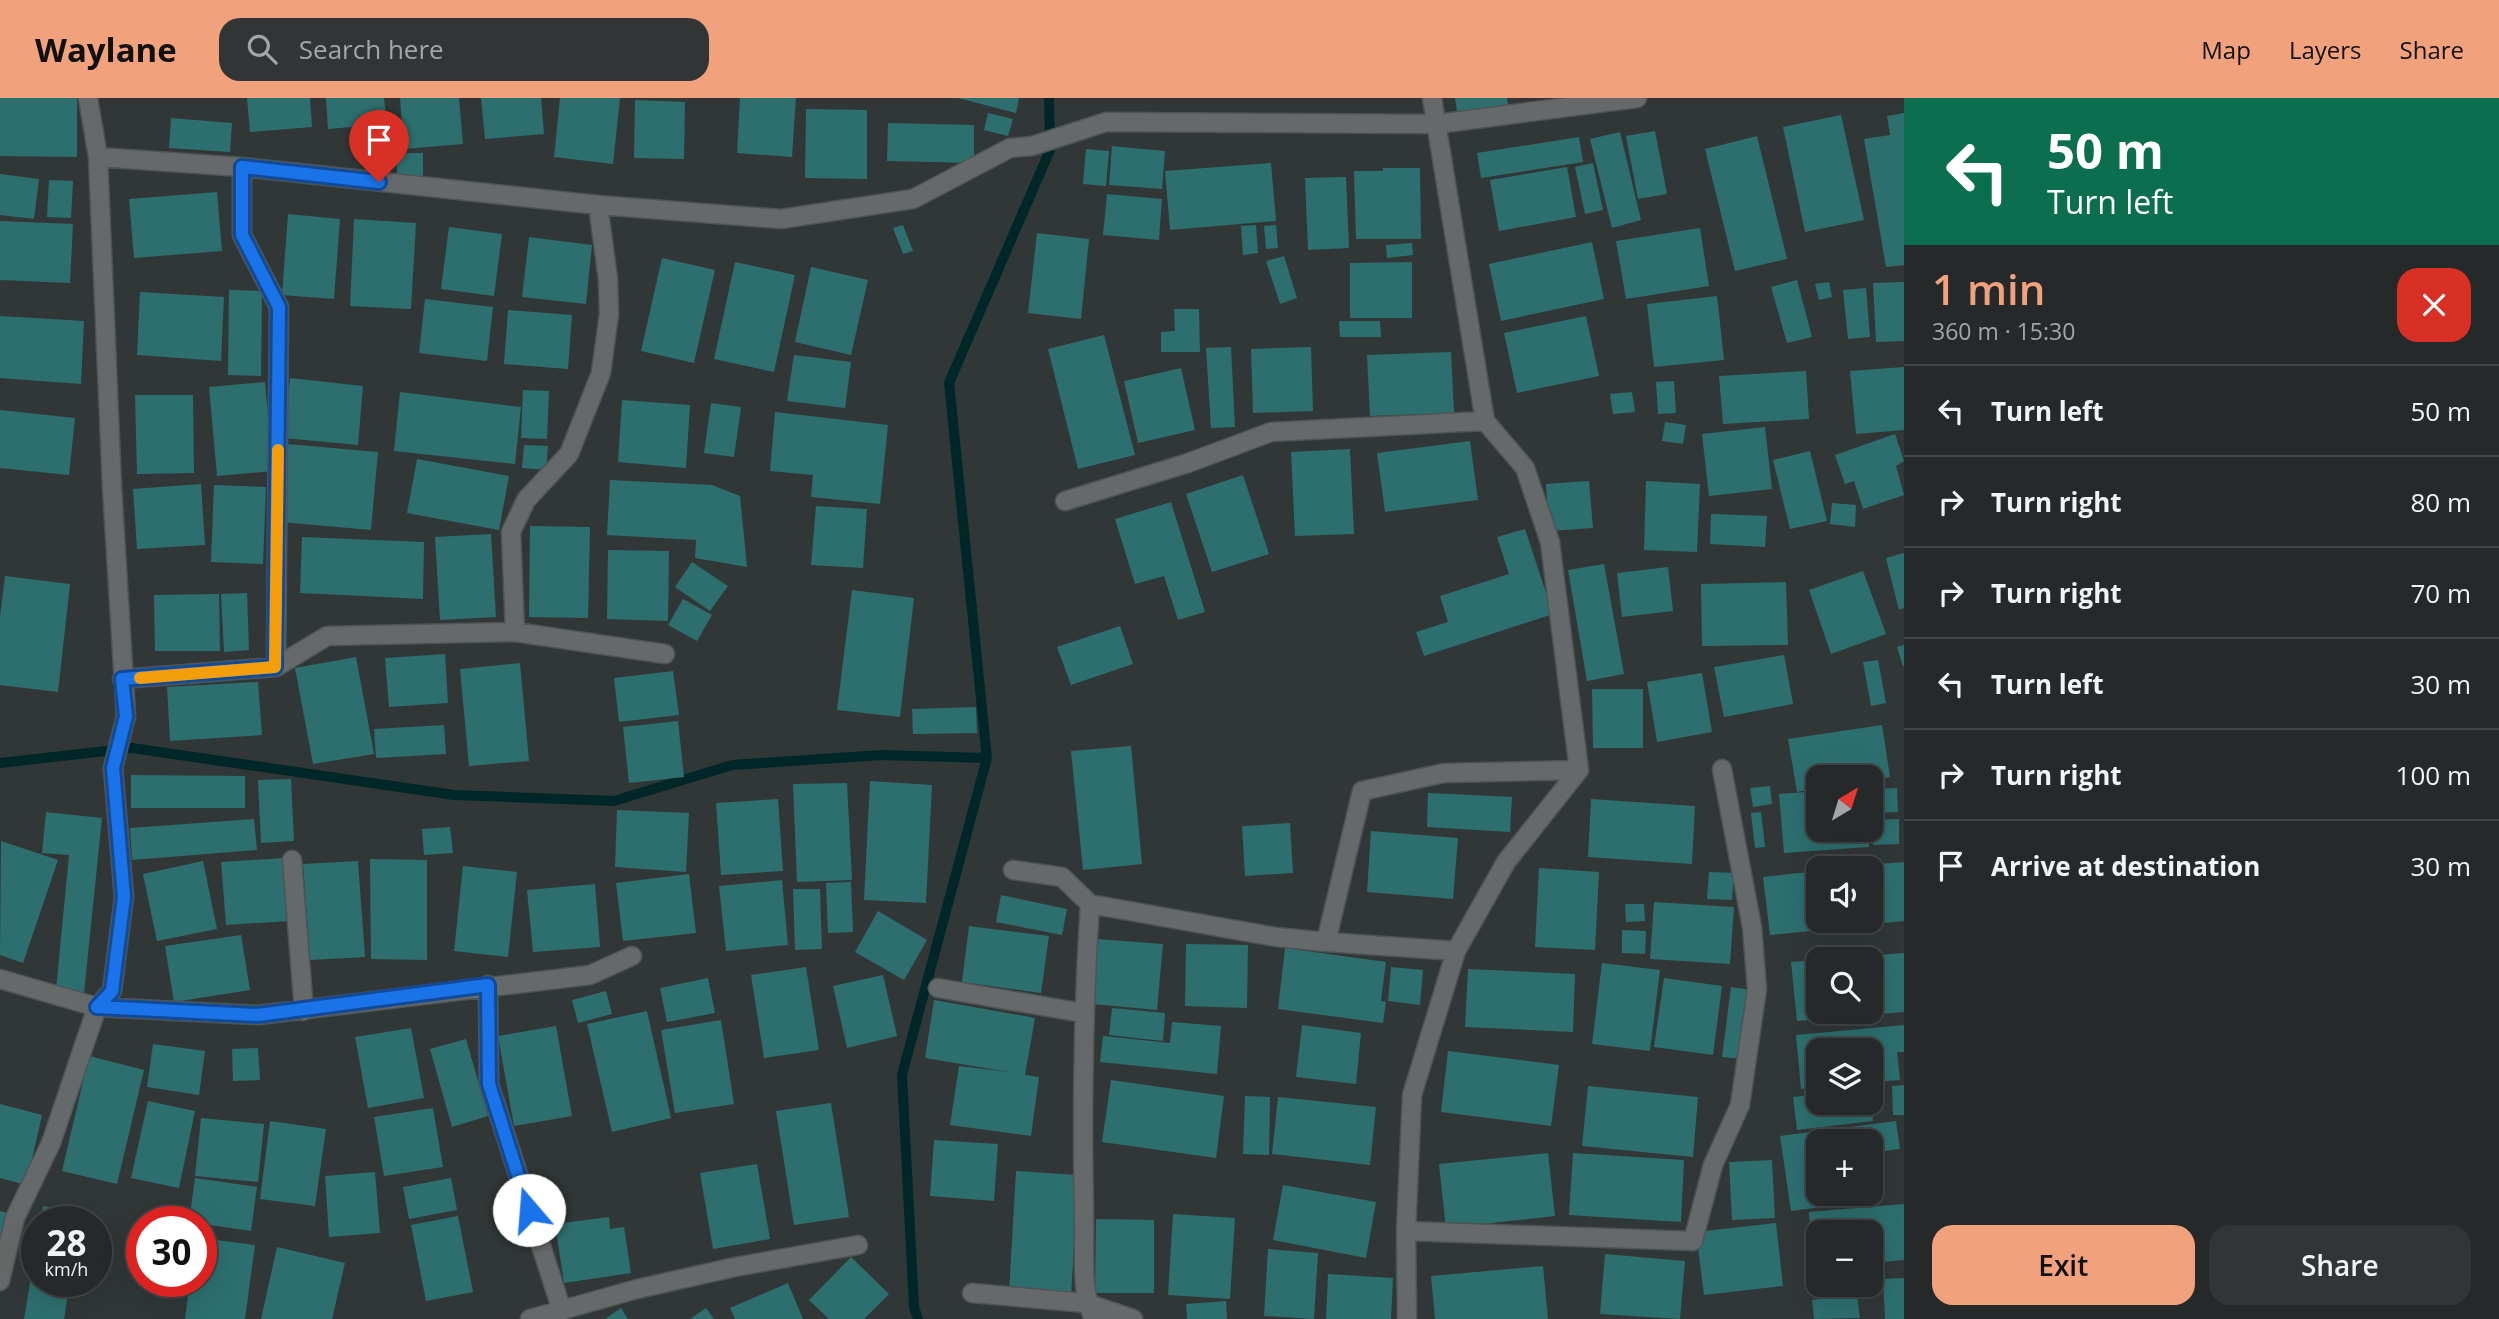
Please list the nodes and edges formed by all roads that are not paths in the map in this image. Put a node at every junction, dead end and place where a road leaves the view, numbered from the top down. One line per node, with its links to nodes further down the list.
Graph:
1 (88, 98): 5 (street)
2 (1432, 98): 4 (street)
3 (1637, 98): 4 (street)
4 (1437, 124): 7 (street); 8 (street)
5 (98, 157): 6 (street); 13 (street)
6 (242, 167): 7 (street); 12 (street)
7 (598, 205): 10 (street)
8 (1485, 421): 9 (street); 15 (street)
9 (1065, 500)
10 (515, 632): 11 (street); 12 (street)
11 (665, 654)
12 (275, 667): 13 (street)
13 (122, 679): 25 (street)
14 (1722, 769): 28 (street)
15 (1579, 771): 19 (street); 20 (street)
16 (292, 860): 26 (street)
17 (1013, 870): 18 (street)
18 (1090, 904): 19 (street); 27 (street)
19 (1326, 942): 20 (street)
20 (1456, 951): 28 (street)
21 (632, 956): 23 (street)
22 (0, 979): 25 (street)
23 (488, 985): 26 (street); 32 (street)
24 (938, 988): 27 (street)
25 (97, 1007): 26 (street); 30 (street)
26 (304, 1011)
27 (1083, 1013): 33 (street)
28 (1406, 1231): 36 (street)
29 (858, 1245): 32 (street)
30 (0, 1281)
31 (972, 1293): 33 (street)
32 (562, 1311): 34 (street)
33 (1090, 1311): 35 (street)
34 (530, 1319)
35 (1133, 1319)
36 (1407, 1319)

